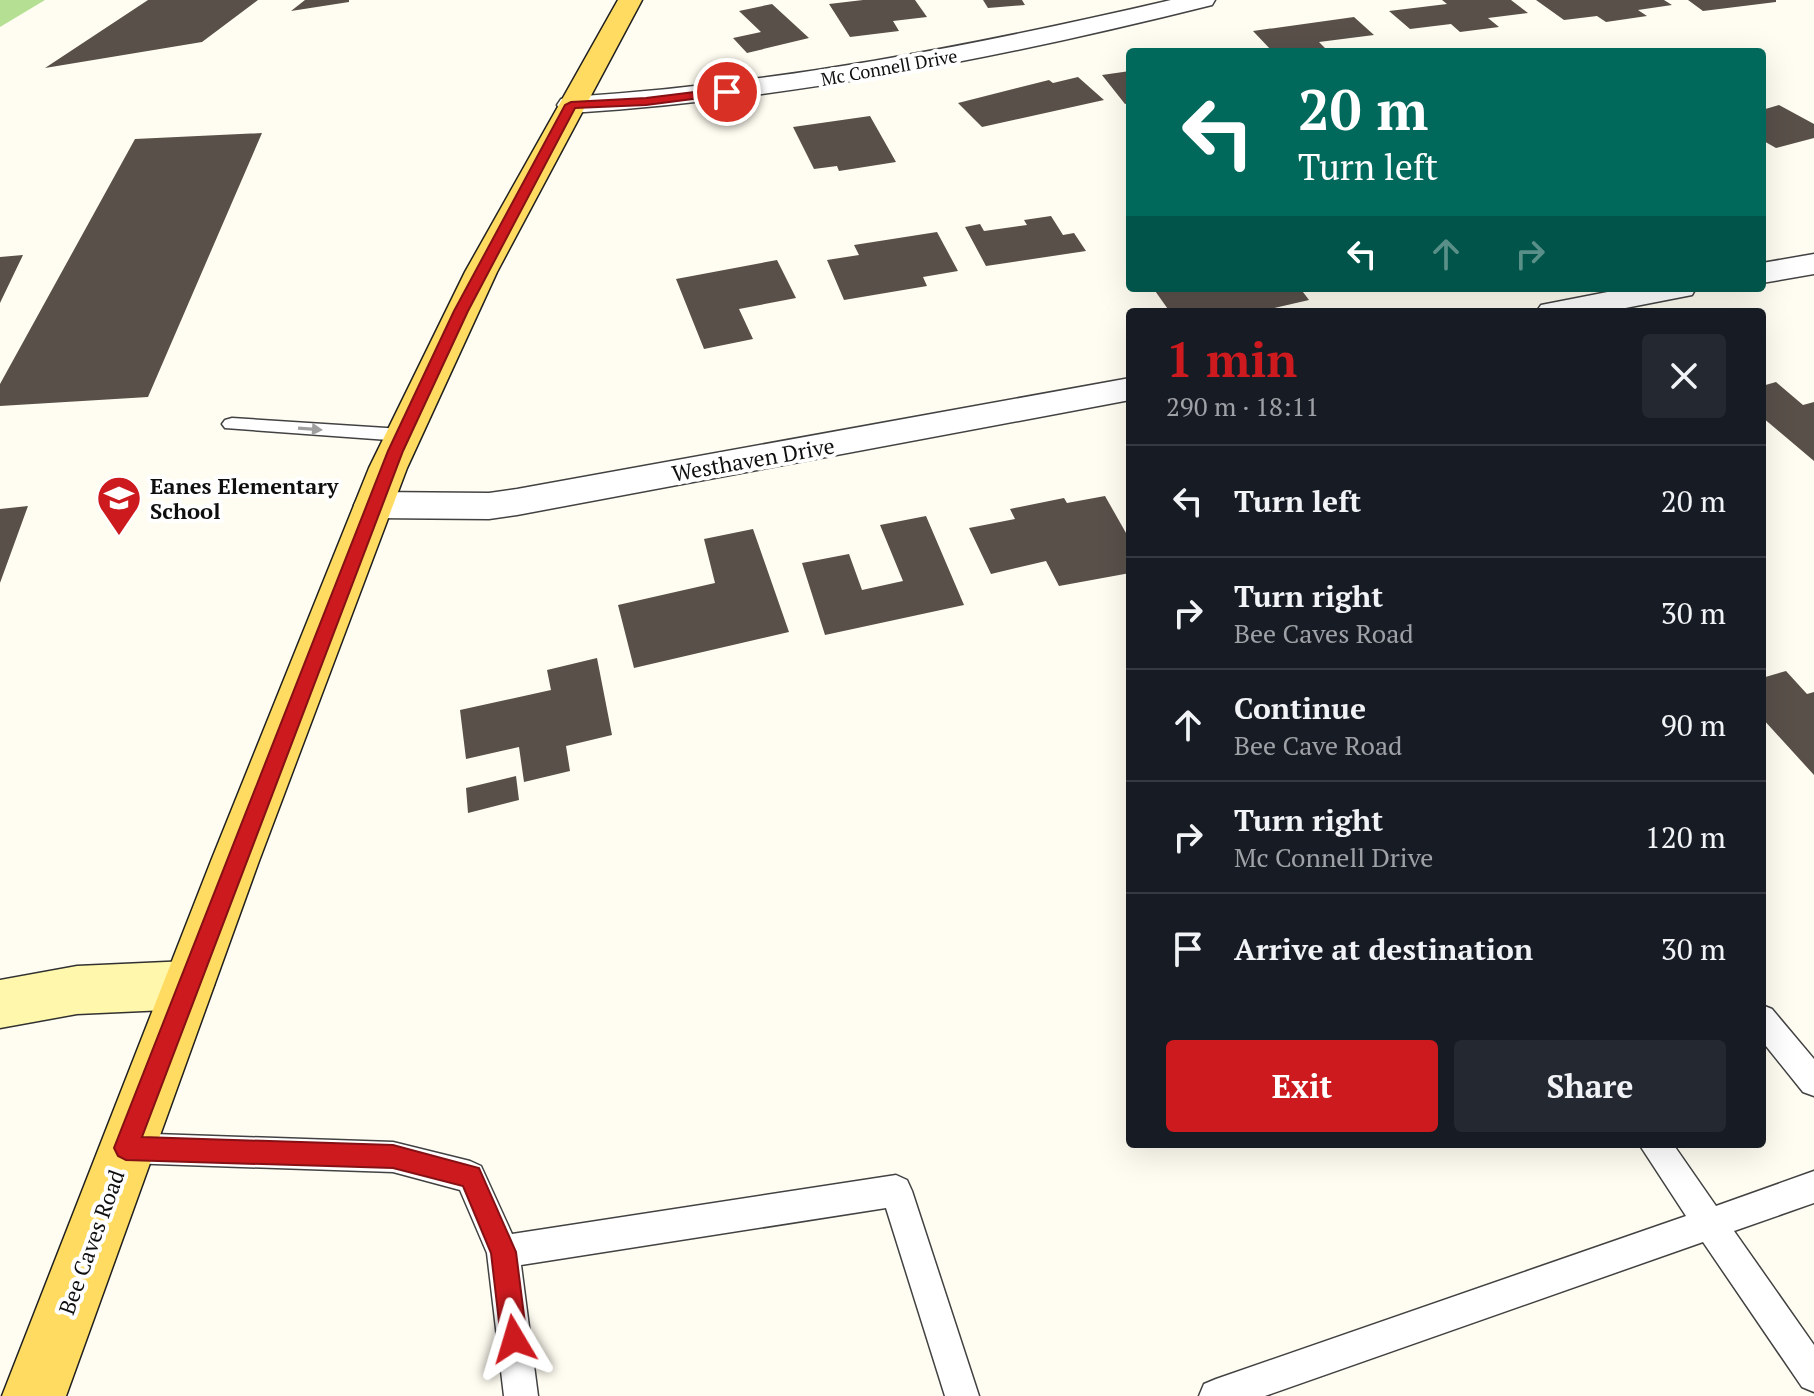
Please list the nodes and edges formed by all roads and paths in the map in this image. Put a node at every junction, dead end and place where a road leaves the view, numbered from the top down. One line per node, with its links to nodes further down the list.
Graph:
1 (630, 0): 3 (main road, Bee Caves Road)
2 (1203, 0): 3 (street, Mc Connell Drive)
3 (571, 105): 10 (main road, Bee Caves Road)
4 (1814, 264): 5 (street)
5 (1766, 272)
6 (1659, 292): 7 (street)
7 (1574, 308)
8 (1126, 390): 11 (street, Westhaven Drive)
9 (232, 424): 10 (lane, one-way to 10)
10 (402, 435): 11 (main road, Bee Caves Road)
11 (373, 505): 12 (main road, Bee Caves Road)
12 (188, 985): 13 (street); 16 (main road, Bee Caves Road)
13 (0, 1004)
14 (1766, 1024): 15 (lane)
15 (1814, 1082)
16 (126, 1148): 20 (lane); 22 (main road, Bee Caves Road)
17 (1657, 1148): 19 (lane)
18 (1814, 1187): 19 (lane)
19 (1710, 1224): 21 (lane); 25 (lane)
20 (503, 1252): 23 (lane); 24 (lane)
21 (1814, 1375)
22 (34, 1396)
23 (521, 1396)
24 (962, 1396)
25 (1216, 1396)

